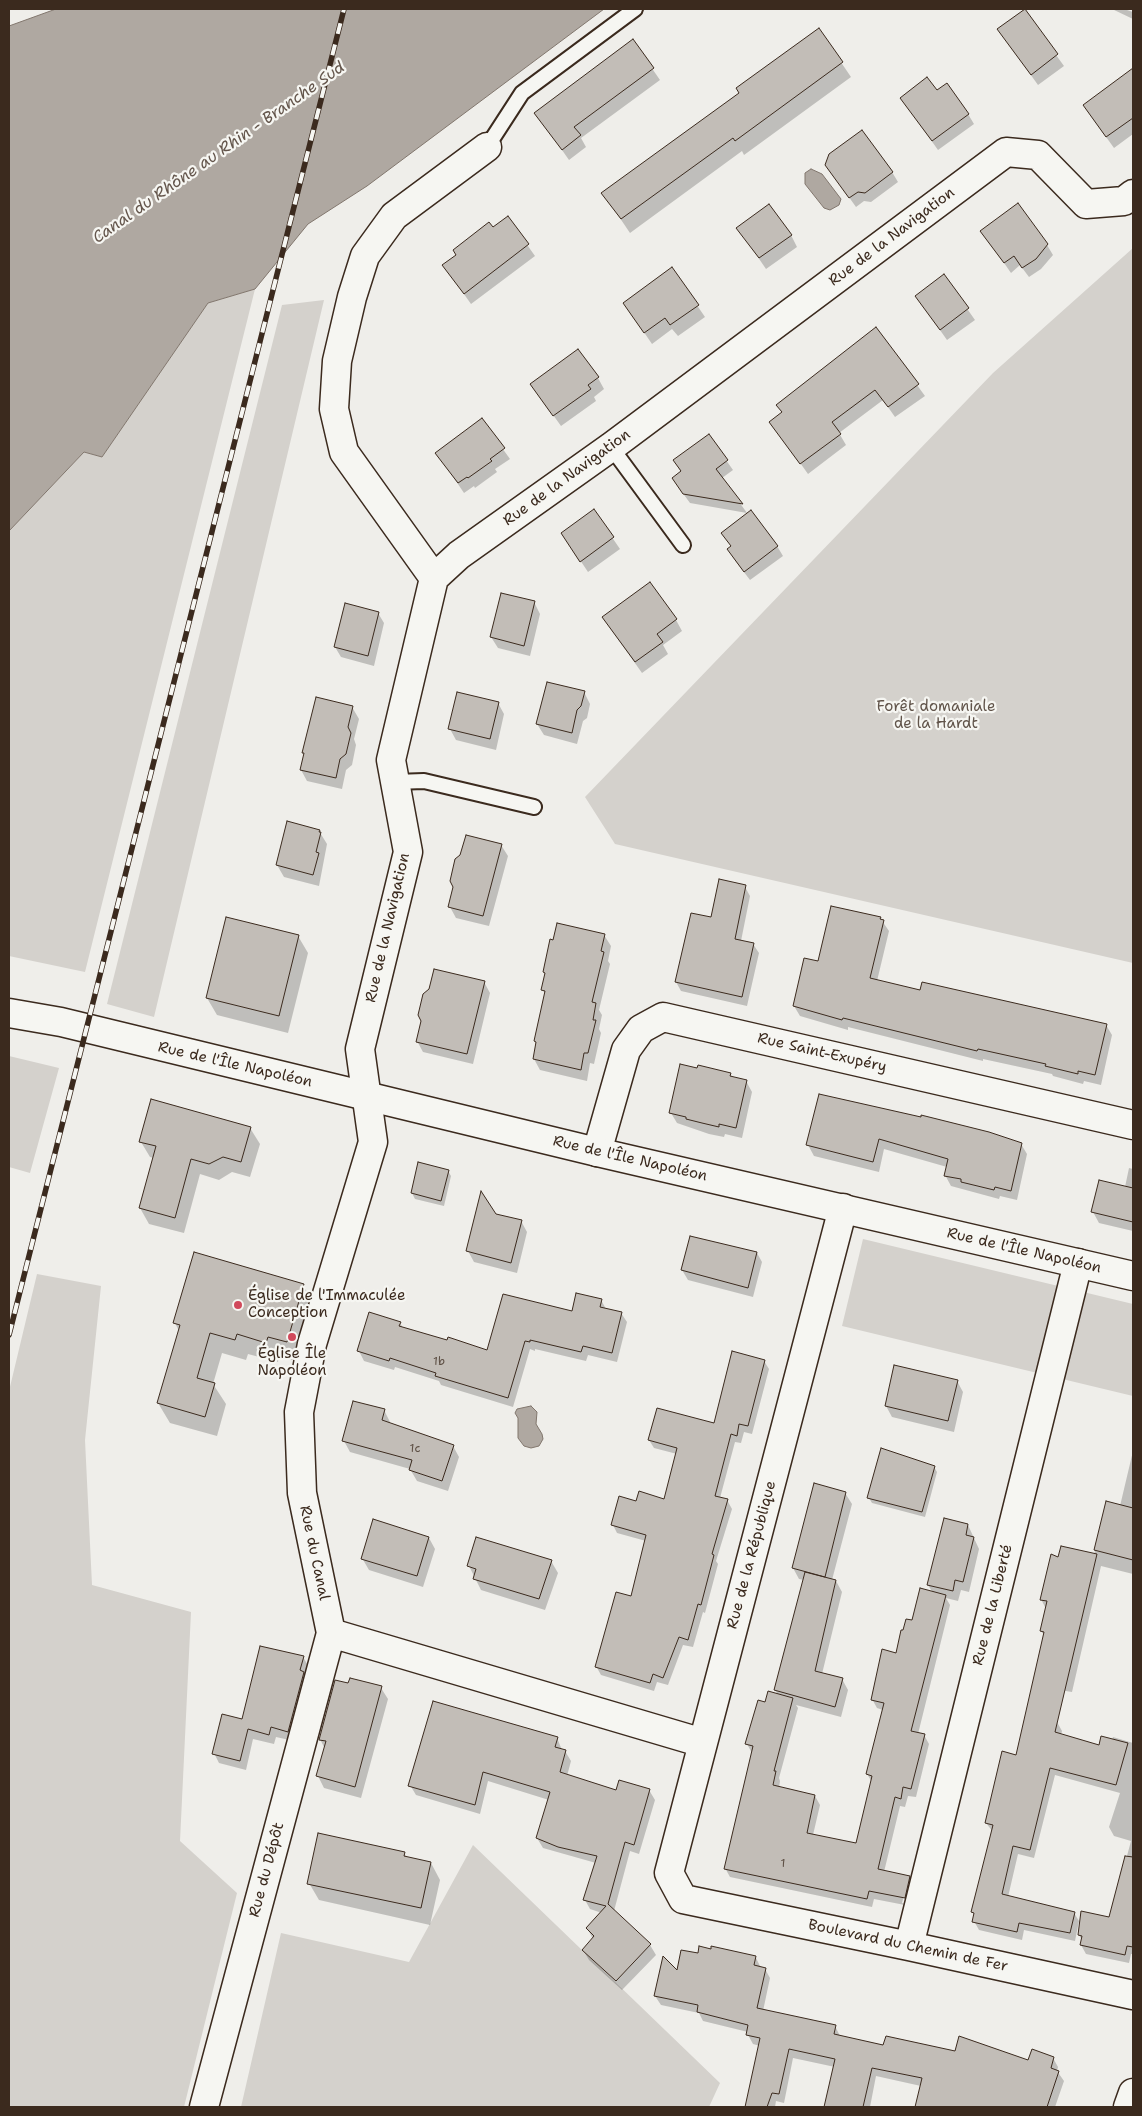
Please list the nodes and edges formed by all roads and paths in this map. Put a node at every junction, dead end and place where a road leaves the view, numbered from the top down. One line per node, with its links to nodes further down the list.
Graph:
1 (634, 9): 2 (lane)
2 (487, 147): 6 (street)
3 (1133, 194): 4 (street, Rue de la Navigation)
4 (611, 447): 5 (lane); 6 (street, Rue de la Navigation)
5 (683, 545)
6 (434, 578): 7 (street, Rue de la Navigation)
7 (395, 782): 8 (lane); 10 (street, Rue de la Navigation)
8 (534, 807)
9 (9, 1013): 10 (street, Rue de l'Île Napoléon)
10 (366, 1096): 12 (street, Rue de l'Île Napoléon); 16 (street, Rue du Canal)
11 (1133, 1125): 12 (street, Rue Saint-Exupéry)
12 (597, 1152): 13 (street, Rue de l'Île Napoléon)
13 (843, 1208): 14 (street, Rue de l'Île Napoléon); 17 (street, Rue de la République)
14 (1078, 1264): 15 (street, Rue de l'Île Napoléon); 19 (street, Rue de la Liberté)
15 (1133, 1276)
16 (332, 1633): 17 (street); 22 (street, Rue du Dépôt)
17 (703, 1742): 18 (street, Rue de la République)
18 (683, 1899): 19 (street, Boulevard du Chemin de Fer)
19 (909, 1946): 20 (street, Boulevard du Chemin de Fer)
20 (1133, 1995)
21 (1133, 2093): 23 (street)
22 (204, 2107)
23 (1128, 2107)

